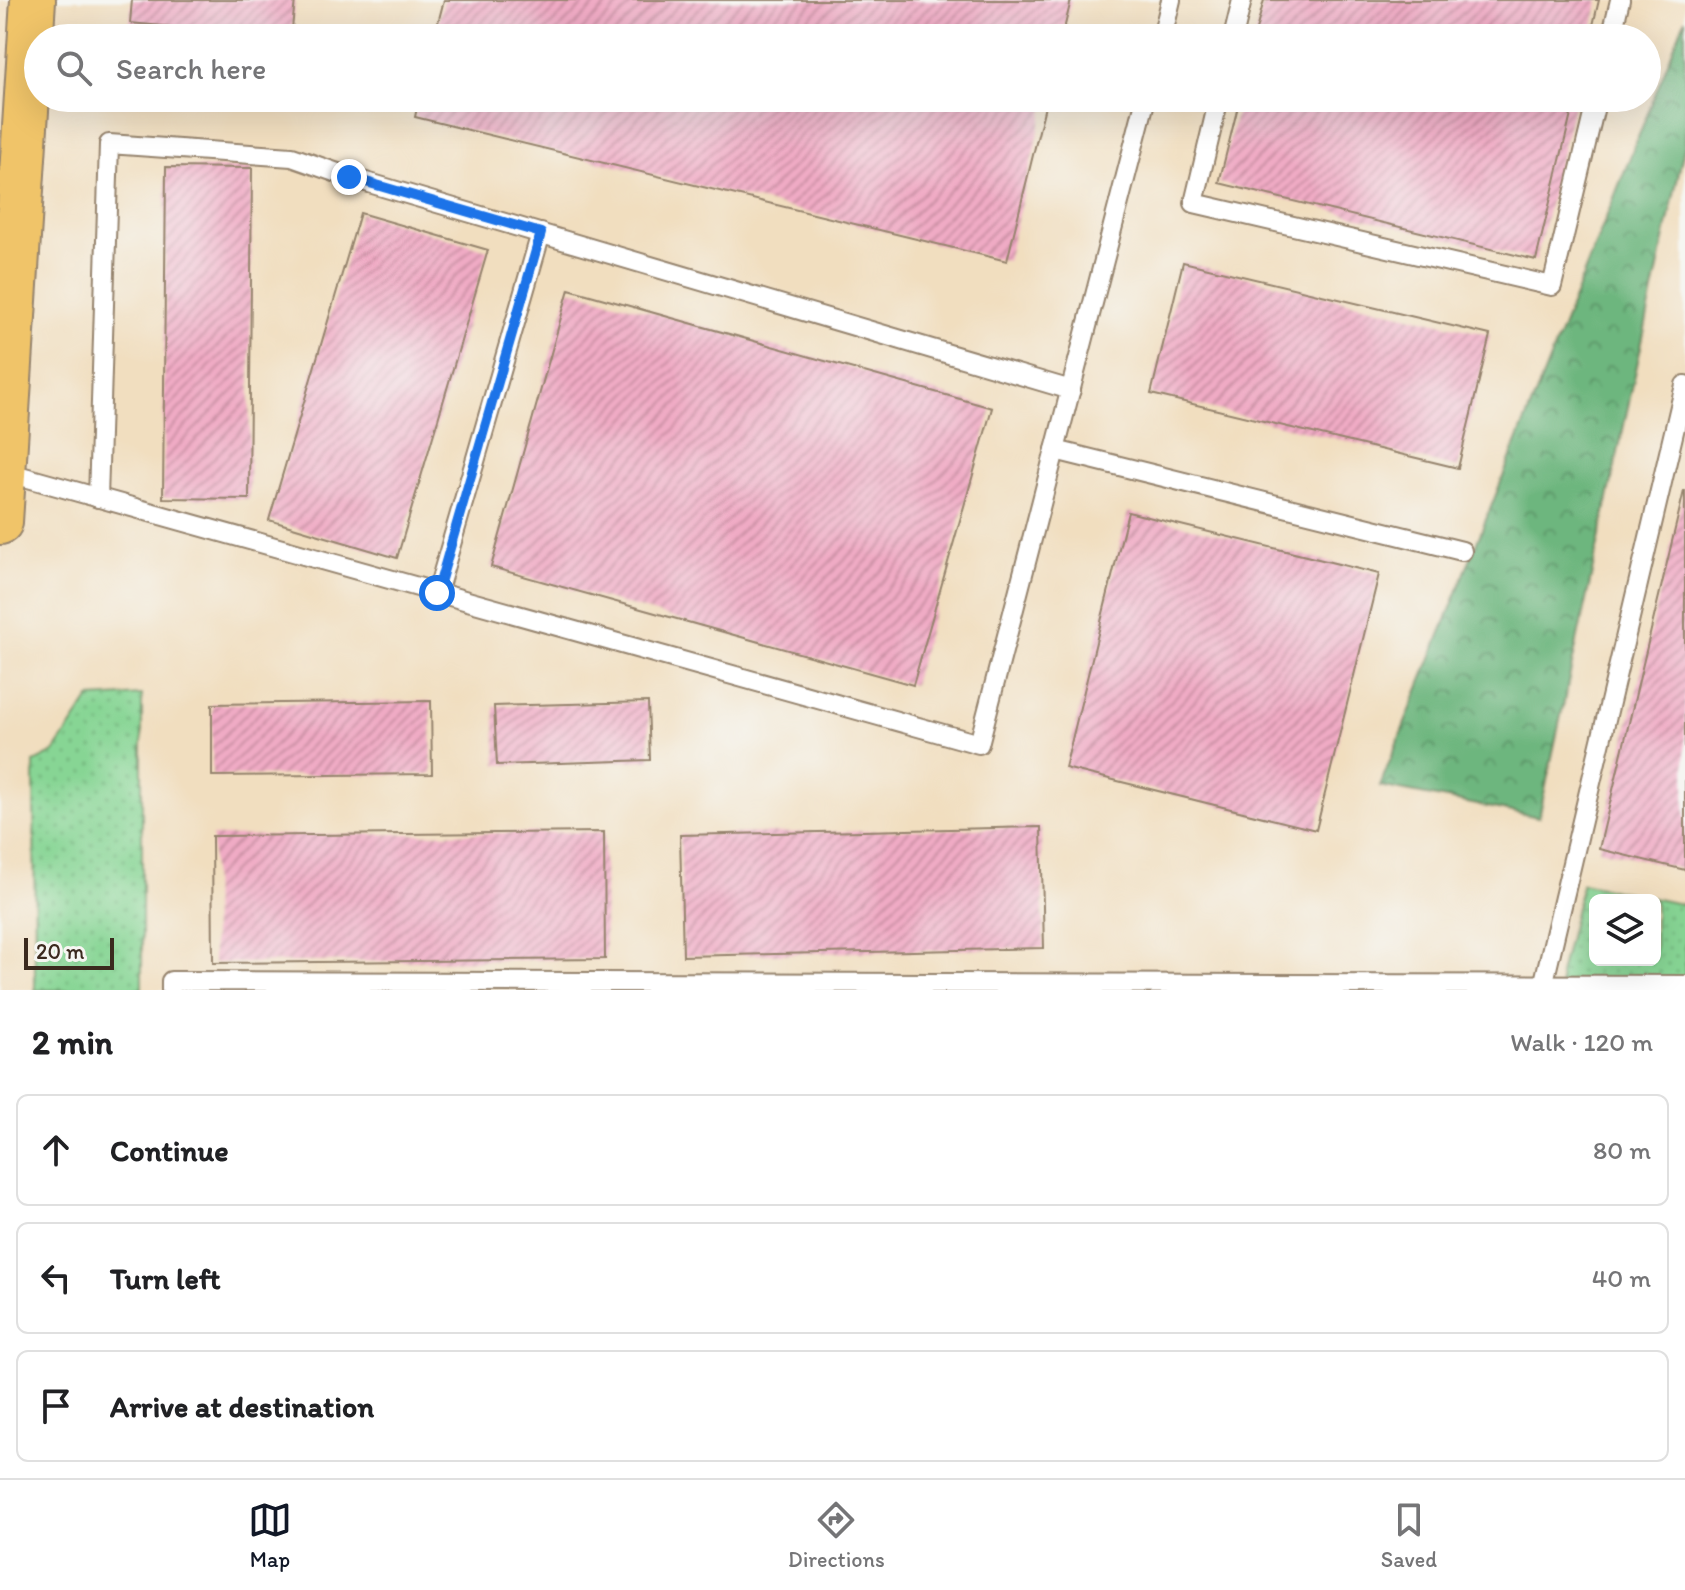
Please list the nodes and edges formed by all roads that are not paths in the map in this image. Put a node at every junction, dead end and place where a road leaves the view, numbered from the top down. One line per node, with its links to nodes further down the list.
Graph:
1 (33, 0): 5 (highway)
2 (1171, 0): 6 (lane)
3 (1242, 0): 7 (lane)
4 (1620, 0): 8 (lane)
5 (31, 24)
6 (1165, 24)
7 (1236, 24)
8 (1614, 24)
9 (26, 112): 17 (highway)
10 (1142, 112): 15 (lane)
11 (1216, 112): 12 (lane)
12 (1594, 112)
13 (541, 233): 15 (lane); 18 (lane); 21 (lane)
14 (1685, 385): 24 (lane)
15 (1071, 390): 16 (lane)
16 (1055, 450): 20 (lane); 21 (lane)
17 (3, 471): 18 (lane); 19 (highway)
18 (98, 498): 21 (lane)
19 (0, 522)
20 (1462, 551)
21 (437, 593)
22 (1685, 985): 24 (lane)
23 (643, 986): 24 (lane); 25 (lane)
24 (1542, 988)
25 (171, 990)

